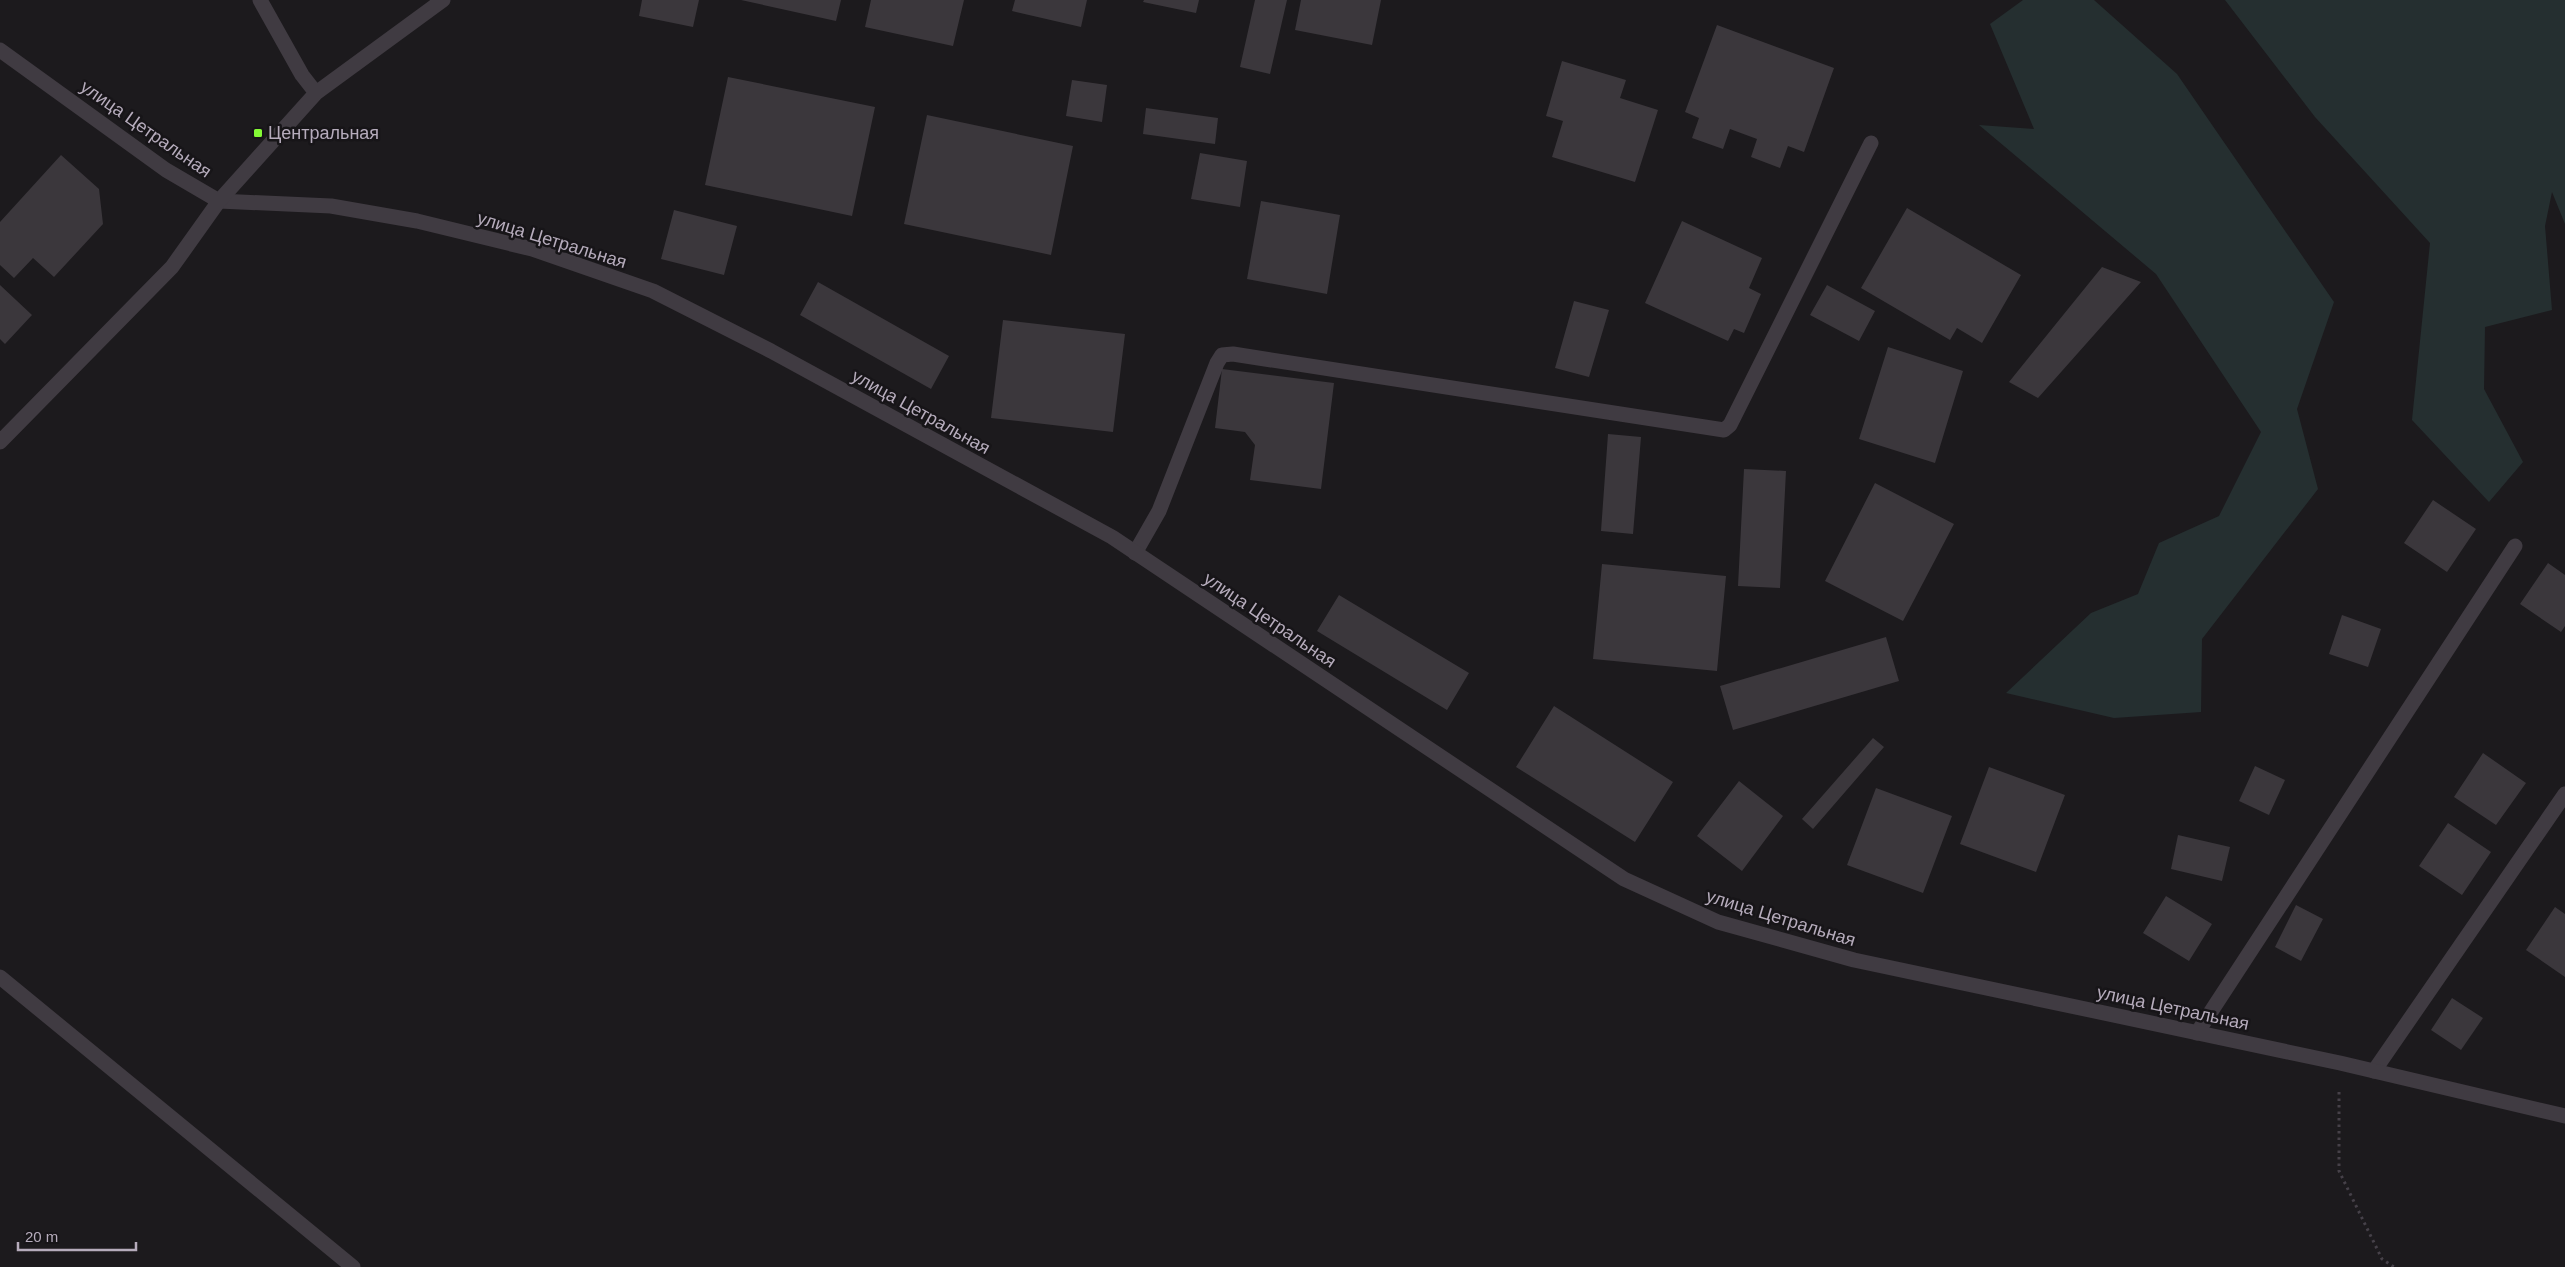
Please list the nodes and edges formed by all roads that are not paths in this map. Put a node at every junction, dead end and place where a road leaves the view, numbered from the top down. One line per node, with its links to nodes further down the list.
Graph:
1 (260, 0): 4 (street)
2 (443, 0): 4 (street)
3 (0, 50): 6 (street, улица Цетральная)
4 (316, 93): 6 (street)
5 (1872, 143): 9 (street)
6 (219, 201): 7 (street); 9 (street, улица Цетральная)
7 (0, 442)
8 (2515, 546): 12 (street)
9 (1135, 553): 12 (street, улица Цетральная)
10 (2565, 794): 13 (street)
11 (0, 977): 15 (street)
12 (2197, 1033): 13 (street, улица Цетральная)
13 (2374, 1071): 14 (street, улица Цетральная)
14 (2565, 1116)
15 (352, 1267)

